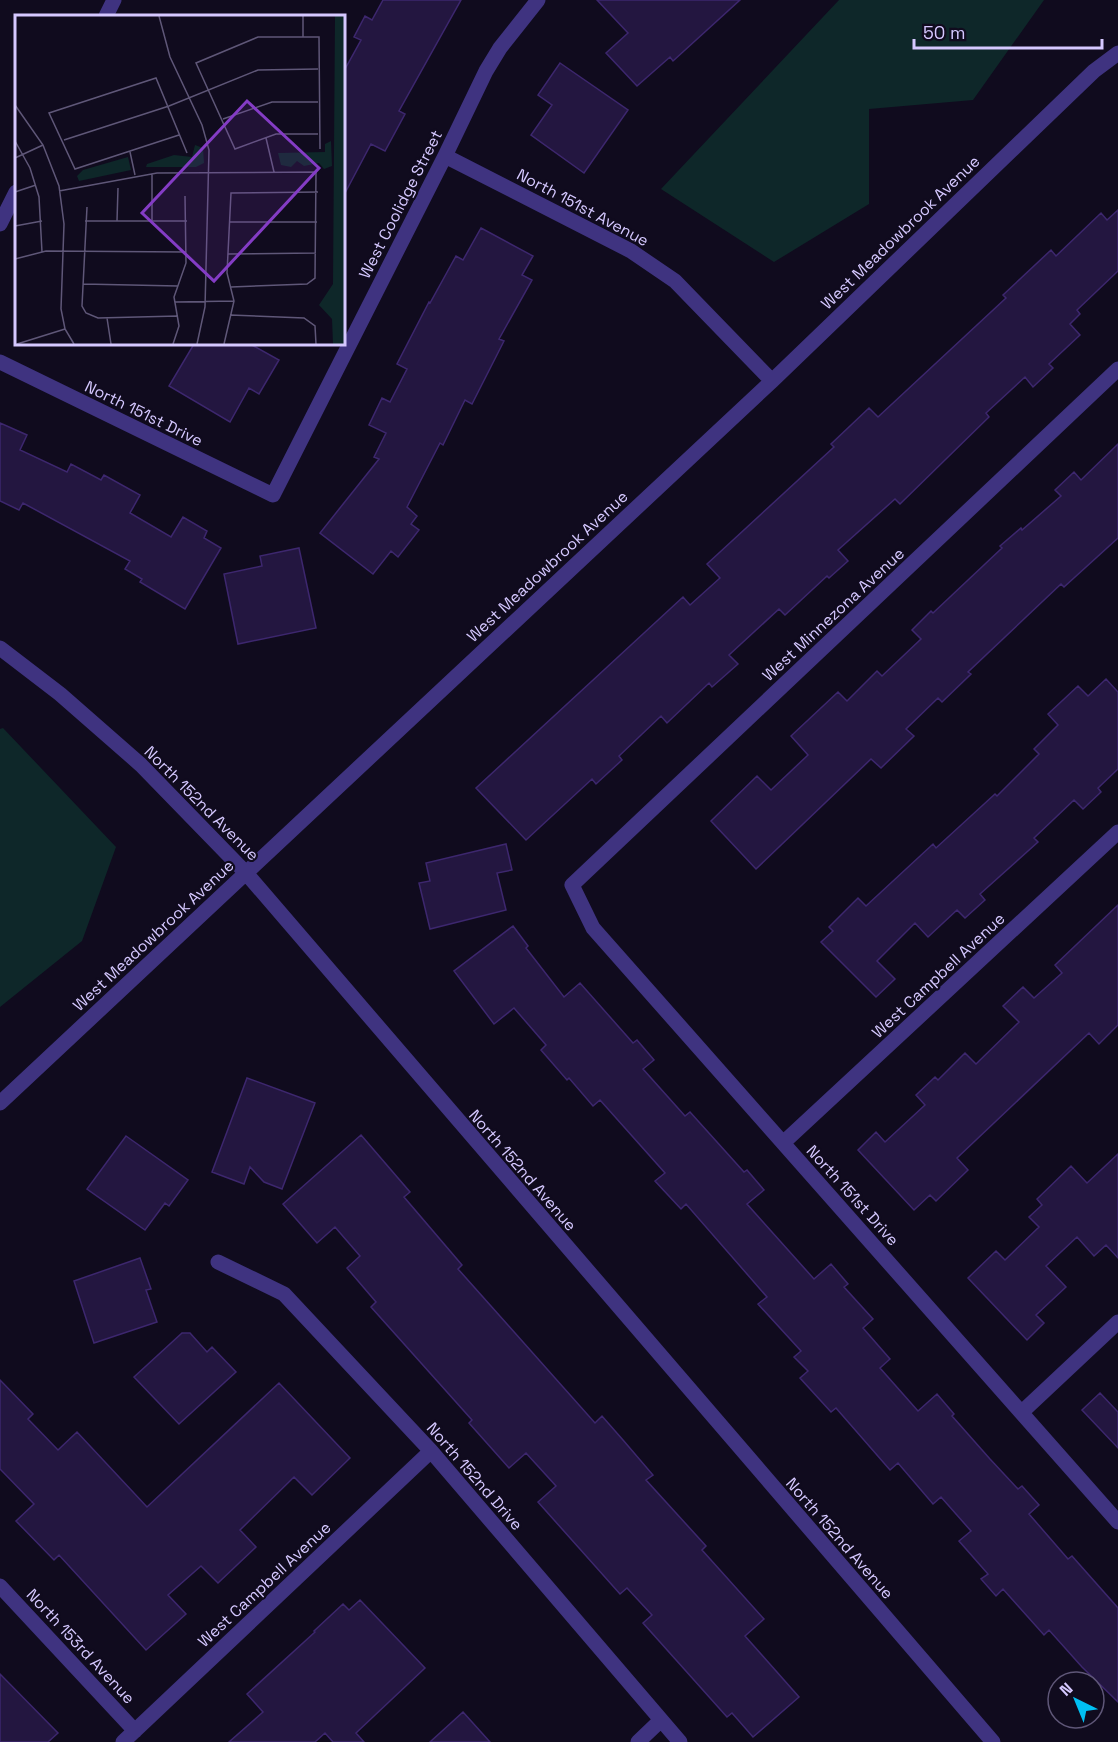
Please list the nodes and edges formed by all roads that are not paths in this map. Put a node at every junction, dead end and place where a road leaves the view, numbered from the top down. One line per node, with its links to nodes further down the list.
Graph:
1 (114, 0): 3 (street)
2 (538, 0): 5 (street, West Coolidge Street)
3 (106, 15)
4 (1118, 53): 10 (street, West Meadowbrook Avenue)
5 (445, 156): 10 (street, North 151st Avenue); 11 (street, West Coolidge Street)
6 (15, 194): 7 (street)
7 (0, 224)
8 (0, 362): 11 (street, North 151st Drive)
9 (1118, 369): 15 (street, West Minnezona Avenue)
10 (772, 381): 14 (street, West Meadowbrook Avenue)
11 (273, 495)
12 (0, 648): 14 (street, North 152nd Avenue)
13 (1118, 832): 17 (street, West Campbell Avenue)
14 (246, 873): 16 (street, West Meadowbrook Avenue); 29 (street, North 152nd Avenue)
15 (572, 885): 17 (street, North 151st Drive)
16 (0, 1103)
17 (783, 1143): 20 (street, North 151st Drive)
18 (218, 1262): 21 (street, North 152nd Drive)
19 (1118, 1322): 20 (street)
20 (1022, 1412): 22 (street, North 151st Drive)
21 (430, 1451): 24 (street, North 152nd Drive); 25 (street, West Campbell Avenue)
22 (1118, 1522)
23 (0, 1586): 25 (street, North 153rd Avenue)
24 (661, 1720): 27 (street); 28 (street, North 152nd Drive)
25 (135, 1731): 26 (street, West Campbell Avenue)
26 (123, 1742)
27 (638, 1742)
28 (680, 1742)
29 (993, 1742)

